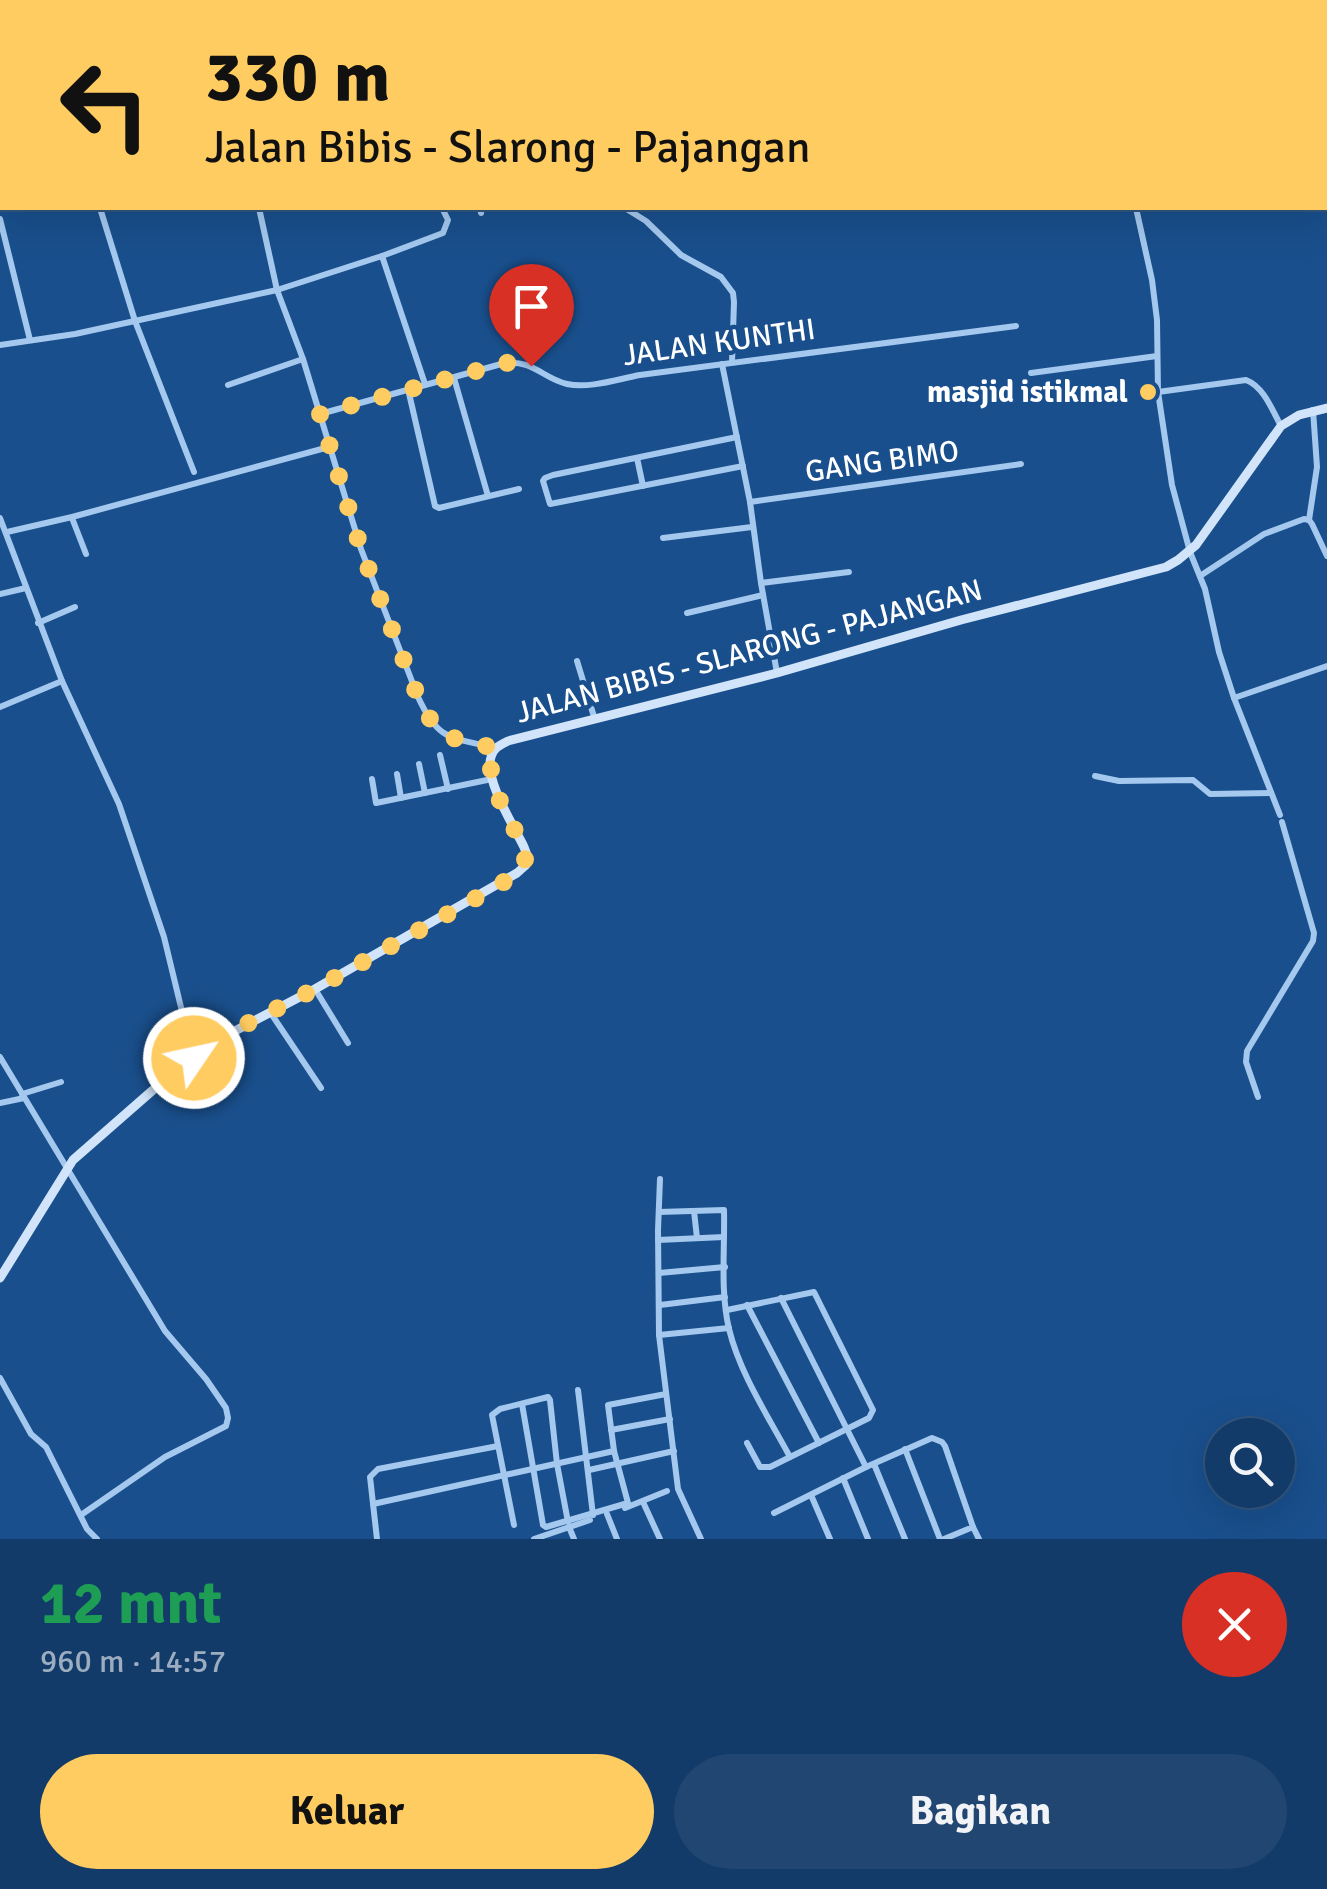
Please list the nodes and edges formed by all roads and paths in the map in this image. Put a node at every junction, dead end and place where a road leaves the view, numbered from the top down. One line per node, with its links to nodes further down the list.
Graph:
1 (101, 210): 9 (street)
2 (258, 210): 8 (street)
3 (443, 210): 7 (street)
4 (628, 210): 15 (street)
5 (1136, 210): 13 (street)
6 (0, 219): 11 (street)
7 (382, 256): 8 (street); 20 (street)
8 (277, 290): 9 (street); 14 (street)
9 (135, 321): 11 (street); 32 (street)
10 (1016, 326): 15 (street, JALAN KUNTHI)
11 (30, 340): 12 (street)
12 (0, 345)
13 (1157, 356): 17 (street); 22 (street)
14 (302, 359): 19 (street); 25 (street)
15 (732, 363): 16 (street, JALAN KUNTHI)
16 (722, 364): 18 (street, JALAN KUNTHI); 27 (street)
17 (1031, 373)
18 (454, 378): 20 (street, JALAN KUNTHI); 35 (street)
19 (228, 385)
20 (425, 385): 21 (street, JALAN KUNTHI)
21 (408, 390): 25 (street, JALAN KUNTHI); 35 (street)
22 (1158, 392): 26 (street); 43 (street)
23 (1327, 408): 24 (main road, JALAN BIBIS - SLARONG - PAJANGAN)
24 (1312, 410): 26 (main road, JALAN BIBIS - SLARONG - PAJANGAN); 39 (street)
25 (320, 414): 28 (street)
26 (1282, 426): 43 (main road, JALAN BIBIS - SLARONG - PAJANGAN)
27 (737, 436): 29 (street); 31 (street)
28 (329, 446): 38 (street); 62 (street)
29 (637, 457): 33 (street); 33 (street)
30 (1021, 464): 36 (street, GANG BIMO)
31 (743, 466): 33 (street); 36 (street)
32 (194, 472)
33 (643, 486)
34 (519, 489): 35 (street)
35 (488, 496)
36 (750, 502): 40 (street)
37 (0, 518): 41 (street)
38 (72, 518): 41 (street); 44 (street)
39 (1309, 520): 45 (street); 47 (street)
40 (752, 526): 42 (street); 48 (street)
41 (7, 532): 49 (street)
42 (663, 538)
43 (1190, 552): 47 (street); 57 (main road, JALAN BIBIS - SLARONG - PAJANGAN)
44 (86, 554)
45 (1327, 556)
46 (849, 572): 48 (street)
47 (1200, 576): 59 (street)
48 (761, 583): 51 (street)
49 (26, 588): 50 (street); 54 (street)
50 (0, 594)
51 (763, 595): 53 (street); 57 (street)
52 (75, 606): 54 (street)
53 (688, 612)
54 (38, 623): 58 (street)
55 (577, 661): 61 (street)
56 (1327, 666): 59 (street)
57 (777, 673): 61 (main road, JALAN BIBIS - SLARONG - PAJANGAN)
58 (62, 681): 60 (street); 77 (street)
59 (1234, 698): 71 (street)
60 (0, 707)
61 (595, 720): 62 (main road, JALAN BIBIS - SLARONG - PAJANGAN)
62 (496, 748): 68 (main road, JALAN BIBIS - SLARONG - PAJANGAN)
63 (440, 755): 69 (street)
64 (419, 764): 70 (street)
65 (397, 774): 72 (street)
66 (1095, 776): 71 (street)
67 (372, 779): 72 (street)
68 (492, 779): 69 (street); 73 (main road)
69 (448, 789): 70 (street)
70 (425, 793): 72 (street)
71 (1271, 793): 81 (street)
72 (400, 798)
73 (315, 989): 74 (main road); 75 (street)
74 (270, 1012): 77 (main road); 79 (street)
75 (348, 1043)
76 (0, 1057): 80 (street)
77 (194, 1058): 83 (main road)
78 (61, 1082): 80 (street)
79 (321, 1088)
80 (23, 1096): 82 (street); 83 (street)
81 (1258, 1097)
82 (0, 1103)
83 (66, 1169): 90 (main road); 128 (street)
84 (660, 1179): 86 (street)
85 (694, 1211): 86 (street); 87 (street); 88 (street)
86 (658, 1212): 89 (street)
87 (696, 1238): 88 (street); 89 (street)
88 (724, 1238): 91 (street)
89 (658, 1240): 92 (street)
90 (3, 1264): 93 (main road)
91 (725, 1266): 92 (street); 94 (street)
92 (659, 1273): 96 (street)
93 (0, 1278)
94 (725, 1297): 96 (street); 98 (street)
95 (781, 1298): 97 (street); 106 (street); 106 (street)
96 (660, 1305): 100 (street)
97 (746, 1306): 98 (street); 109 (street)
98 (727, 1310): 99 (street)
99 (729, 1328): 100 (street); 115 (street)
100 (658, 1335): 103 (street)
101 (0, 1378): 128 (street)
102 (578, 1390): 114 (street)
103 (666, 1394): 105 (street); 107 (street)
104 (522, 1404): 110 (street); 117 (street); 119 (street)
105 (670, 1420): 107 (street); 112 (street)
106 (847, 1429): 109 (street); 118 (street)
107 (611, 1430): 113 (street)
108 (747, 1442): 115 (street)
109 (819, 1443): 115 (street)
110 (498, 1446): 121 (street); 126 (street)
111 (905, 1449): 118 (street); 133 (street); 144 (street)
112 (674, 1450): 116 (street); 140 (street)
113 (614, 1451): 114 (street); 116 (street)
114 (586, 1457): 117 (street); 120 (street)
115 (790, 1457)
116 (617, 1463): 120 (street); 130 (street)
117 (557, 1464): 119 (street); 132 (street)
118 (870, 1465): 122 (street); 143 (street)
119 (533, 1469): 121 (street); 132 (street)
120 (589, 1470): 130 (street)
121 (504, 1476): 126 (street); 131 (street)
122 (843, 1478): 124 (street); 142 (street)
123 (666, 1492): 125 (street)
124 (811, 1495): 127 (street); 141 (street)
125 (642, 1502): 129 (street); 139 (street)
126 (374, 1504): 135 (street)
127 (774, 1513)
128 (81, 1514): 134 (street)
129 (606, 1514): 132 (street); 138 (street)
130 (593, 1515): 132 (street)
131 (514, 1525)
132 (569, 1525): 136 (street); 137 (street)
133 (974, 1527): 144 (street); 145 (street)
134 (97, 1539)
135 (378, 1539)
136 (534, 1539)
137 (574, 1539)
138 (617, 1539)
139 (660, 1539)
140 (700, 1539)
141 (830, 1539)
142 (868, 1539)
143 (904, 1539)
144 (942, 1539)
145 (978, 1539)

